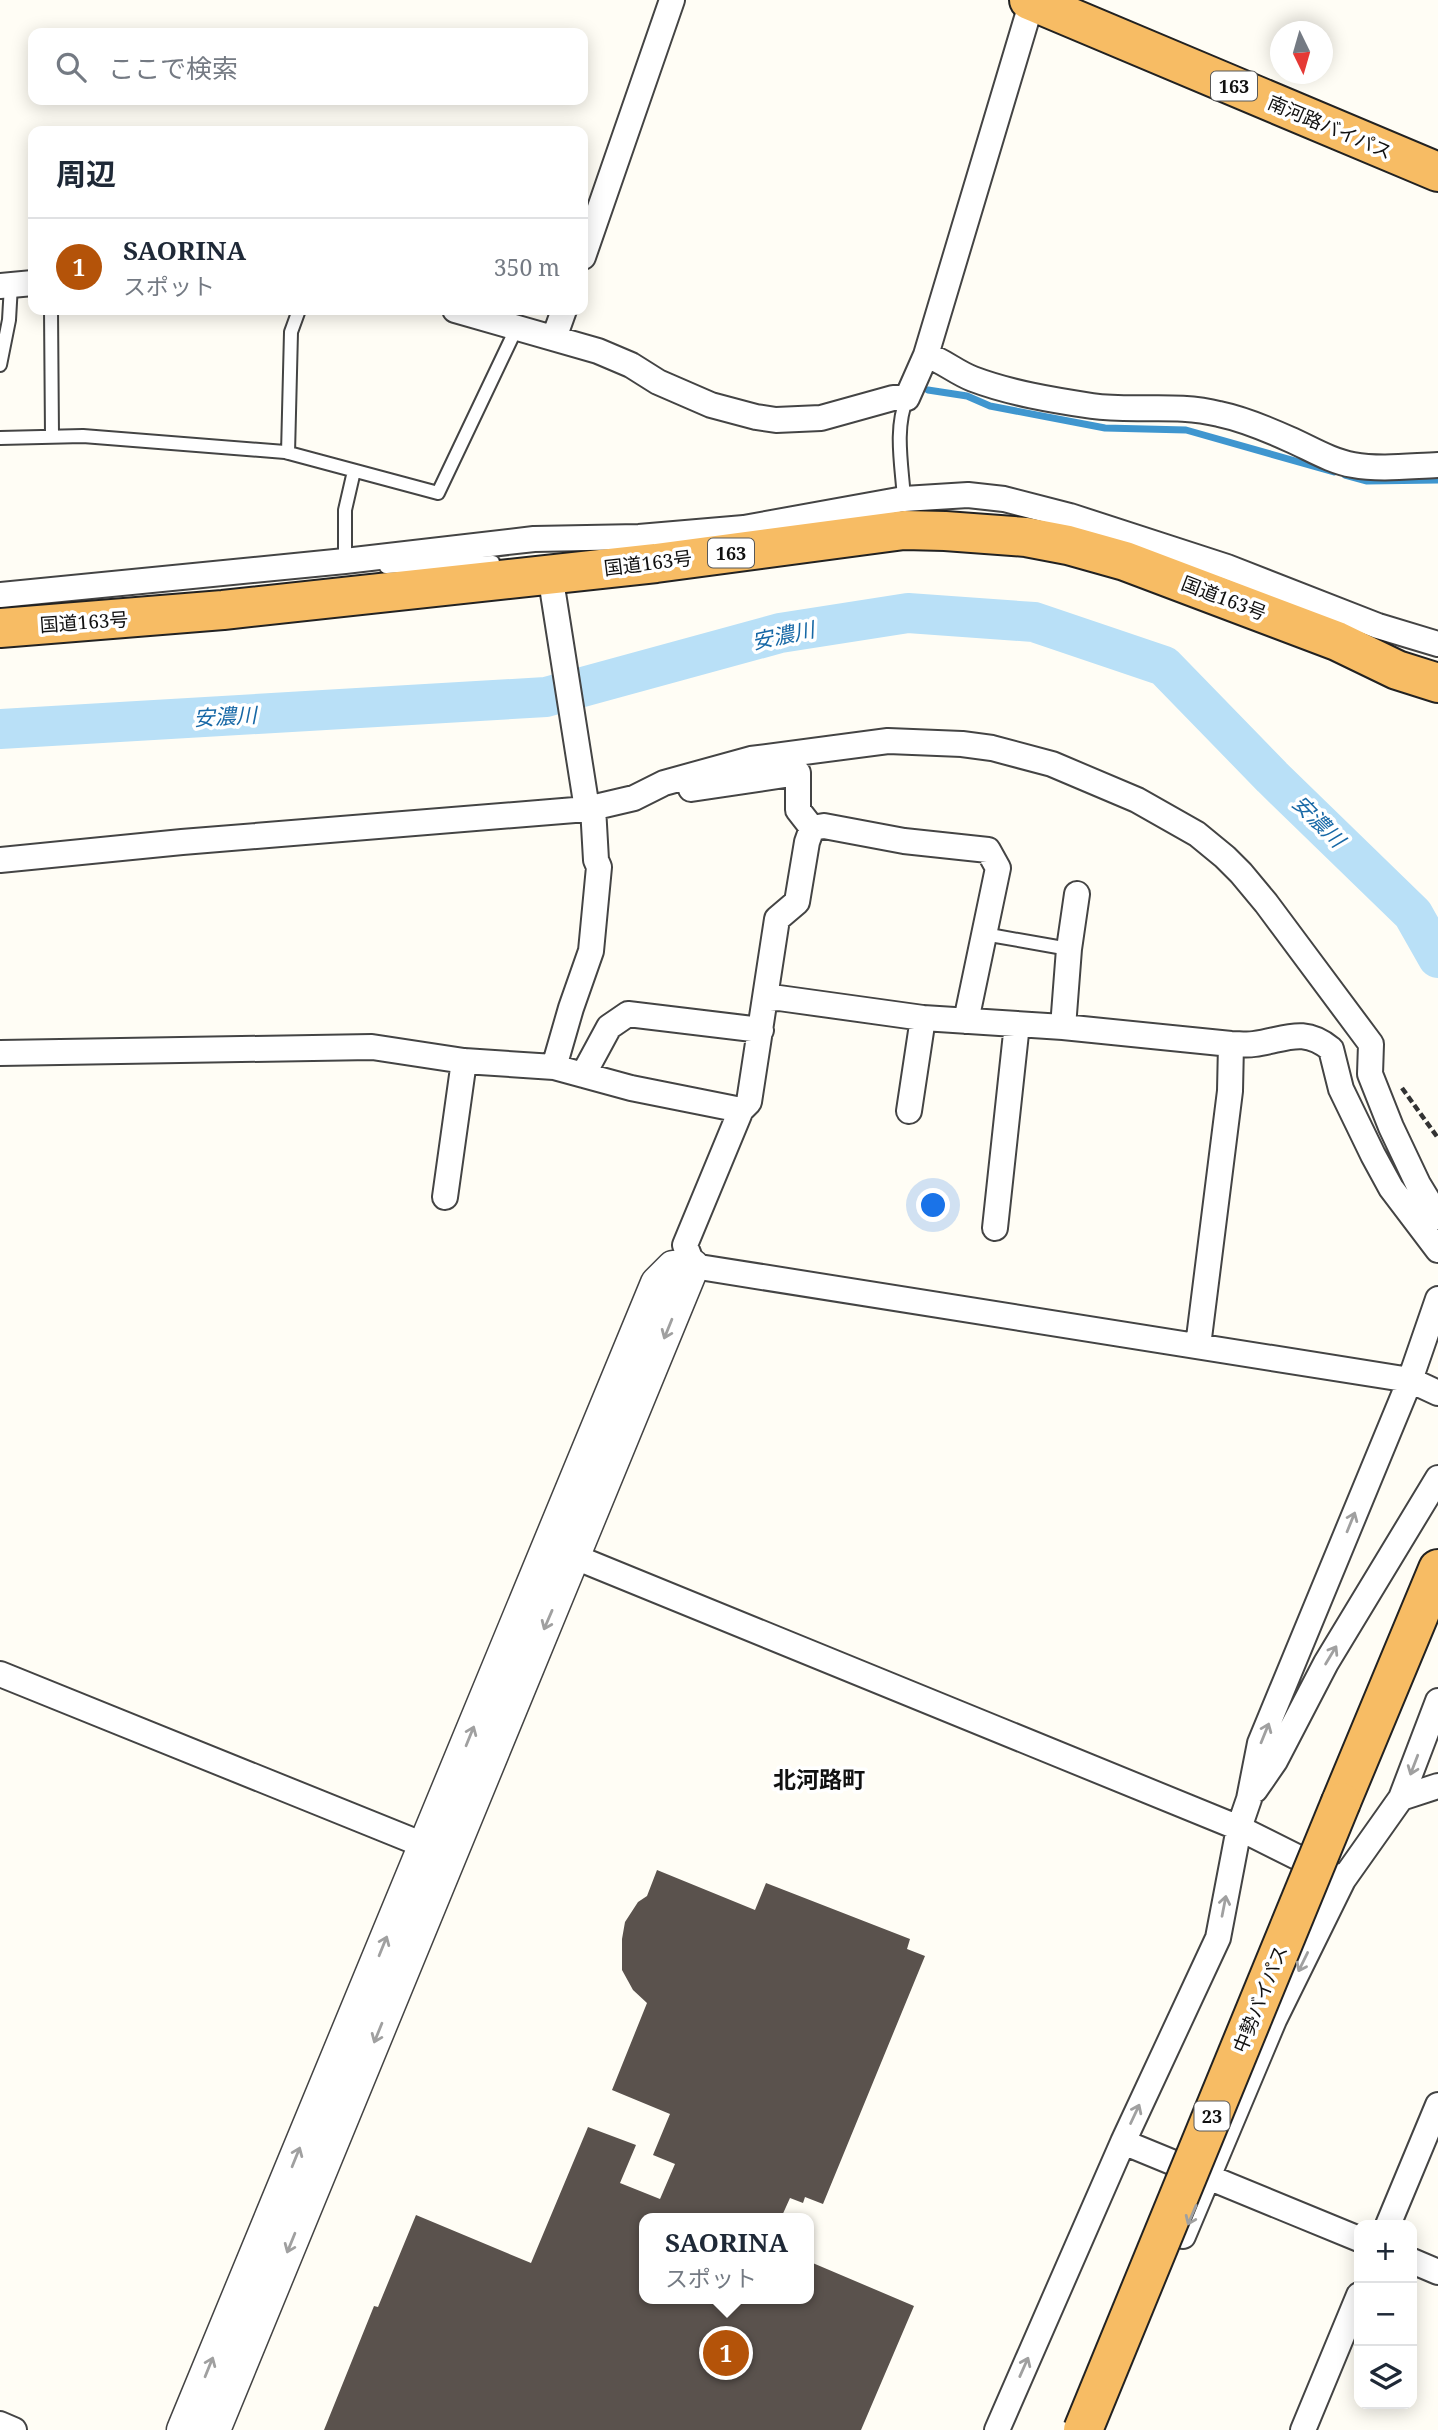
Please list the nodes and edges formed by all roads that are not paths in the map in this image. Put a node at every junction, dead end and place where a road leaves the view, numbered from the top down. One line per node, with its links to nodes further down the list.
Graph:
1 (673, 0): 4 (street)
2 (1030, 1): 3 (highway, 南河路バイパス / 163); 12 (street)
3 (1438, 172)
4 (588, 243)
5 (15, 285): 13 (lane)
6 (51, 315): 15 (lane)
7 (297, 315): 17 (lane)
8 (471, 315): 10 (street)
9 (562, 315): 11 (street)
10 (516, 329): 11 (street); 19 (lane)
11 (554, 338): 14 (street)
12 (926, 355): 14 (street); 18 (street)
13 (0, 365)
14 (907, 398): 20 (lane)
15 (52, 436): 16 (lane); 17 (lane)
16 (0, 438)
17 (288, 453): 19 (lane)
18 (1438, 465)
19 (354, 471): 22 (lane)
20 (904, 499): 21 (street); 27 (street)
21 (372, 557): 22 (street); 23 (lane)
22 (345, 561): 25 (street)
23 (508, 562)
24 (565, 576): 26 (highway, 国道163号 / 163); 28 (highway, 国道163号 / 163); 30 (street)
25 (0, 595)
26 (0, 628)
27 (1438, 644)
28 (1438, 683)
29 (634, 798): 30 (street); 31 (street); 50 (street)
30 (588, 806): 32 (street); 45 (street)
31 (812, 828): 34 (street); 36 (street)
32 (0, 860)
33 (1077, 894): 35 (street)
34 (984, 934): 35 (lane); 38 (street)
35 (1069, 949): 40 (street)
36 (765, 999): 37 (street); 41 (street)
37 (923, 1018): 38 (street); 48 (street)
38 (966, 1021): 39 (street)
39 (1017, 1024): 40 (street); 51 (street)
40 (1063, 1027): 42 (street)
41 (761, 1030): 46 (street); 47 (street)
42 (1231, 1044): 52 (street); 55 (street)
43 (0, 1053): 44 (street)
44 (464, 1061): 45 (street); 49 (street)
45 (554, 1068): 46 (street)
46 (583, 1075): 47 (street)
47 (741, 1110): 53 (street)
48 (909, 1111)
49 (445, 1197)
50 (1438, 1217)
51 (995, 1228)
52 (1438, 1250)
53 (693, 1266): 55 (street); 59 (street, one-way to 59); 67 (street, one-way to 53)
54 (1438, 1299): 56 (street)
55 (1198, 1346): 56 (street)
56 (1410, 1380): 57 (street); 65 (street, one-way to 56)
57 (1438, 1393)
58 (1438, 1478): 65 (street, one-way to 58)
59 (575, 1557): 66 (street); 67 (street, one-way to 67)
60 (1438, 1569): 82 (highway, 中勢バイパス / 23, bridge)
61 (0, 1674): 67 (street)
62 (1438, 1701): 64 (street, one-way to 64)
63 (1438, 1786): 64 (street)
64 (1401, 1798): 68 (street)
65 (1249, 1799): 66 (street)
66 (1239, 1828): 68 (street); 70 (street, one-way to 66)
67 (438, 1851): 79 (street, one-way to 67); 80 (street, one-way to 80)
68 (1343, 1880): 71 (street, one-way to 71)
69 (1438, 2105): 72 (street)
70 (1123, 2142): 71 (street); 81 (street, one-way to 70)
71 (1208, 2177): 73 (street); 83 (street, one-way to 83)
72 (1390, 2220)
73 (1354, 2237)
74 (1417, 2263): 75 (street)
75 (1438, 2272)
76 (1354, 2307): 84 (street)
77 (0, 2424): 78 (street)
78 (14, 2430)
79 (183, 2430)
80 (214, 2430)
81 (996, 2430)
82 (1083, 2430)
83 (1104, 2430)
84 (1303, 2430)

